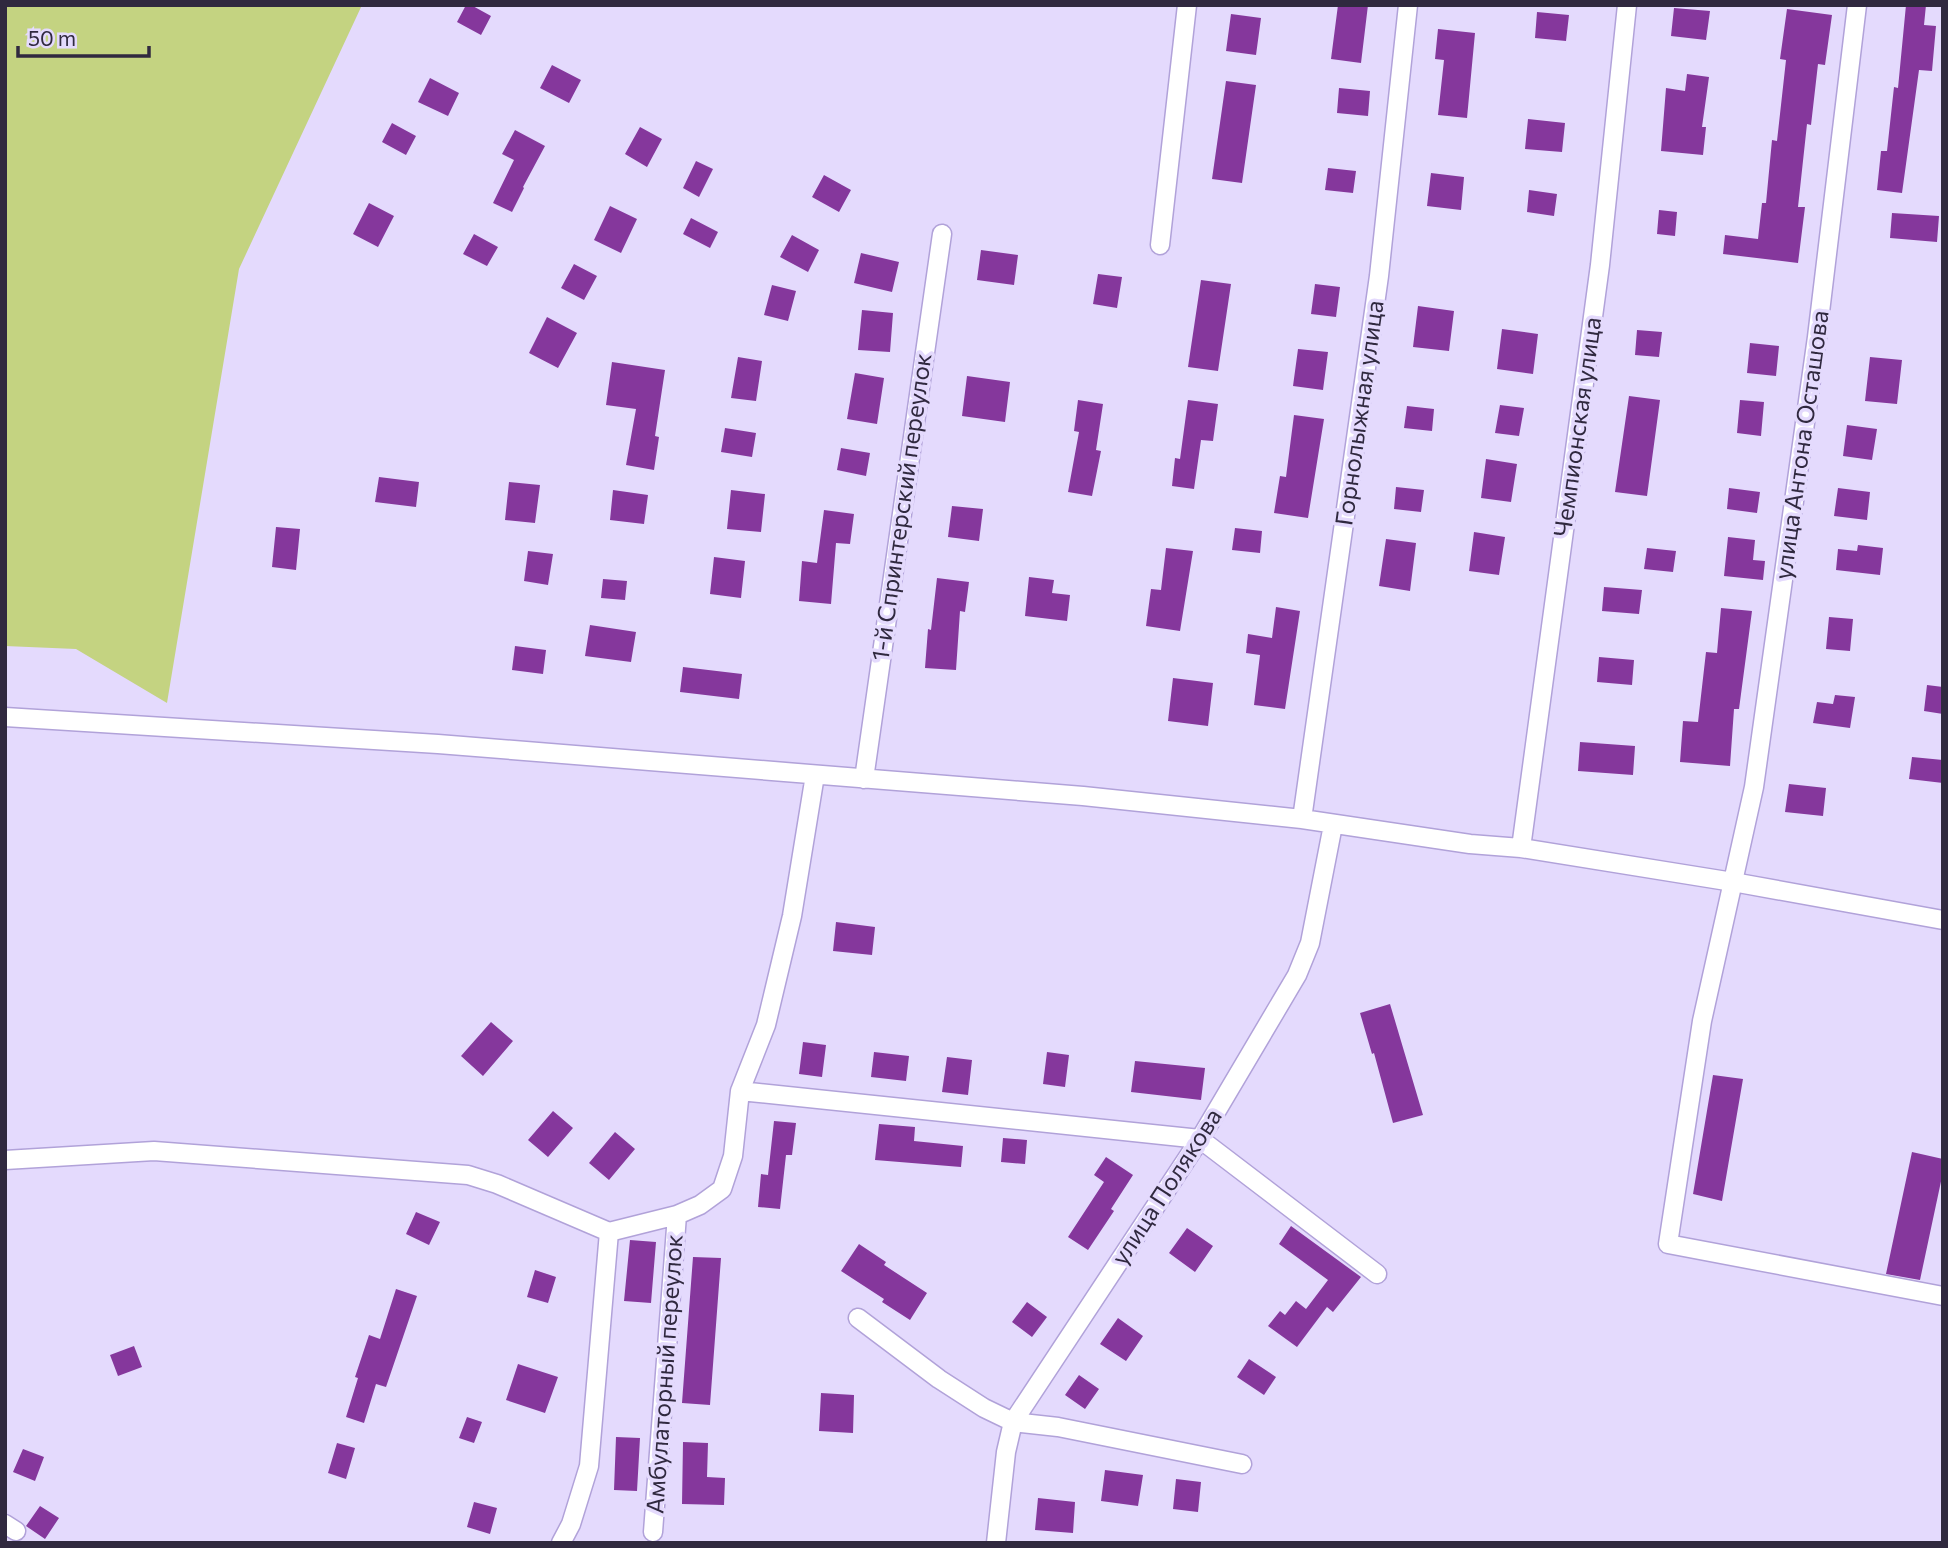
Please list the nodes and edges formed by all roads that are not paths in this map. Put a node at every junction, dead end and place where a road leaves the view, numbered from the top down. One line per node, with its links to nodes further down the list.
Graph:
1 (1187, 5): 6 (street)
2 (1408, 5): 10 (street, Горнолыжная улица)
3 (1626, 5): 12 (street, Чемпионская улица)
4 (1857, 5): 13 (street, улица Антона Осташова)
5 (942, 234): 9 (street, 1-й Спринтерский переулок)
6 (1160, 245)
7 (5, 717): 8 (street)
8 (815, 775): 9 (street); 15 (street)
9 (864, 779): 10 (street)
10 (1302, 820): 11 (street)
11 (1333, 825): 12 (street); 16 (street, улица Полякова)
12 (1521, 848): 13 (street)
13 (1733, 882): 14 (street); 22 (street, улица Антона Осташова)
14 (1943, 920)
15 (740, 1091): 16 (street); 19 (street)
16 (1200, 1139): 21 (street); 24 (street, улица Полякова)
17 (14, 1160): 18 (street); 20 (street)
18 (5, 1170)
19 (677, 1215): 20 (street); 26 (street, Амбулаторный переулок)
20 (609, 1232): 27 (street)
21 (1377, 1274)
22 (1943, 1296)
23 (859, 1318): 24 (street)
24 (1013, 1422): 25 (street); 28 (street, улица Полякова)
25 (1241, 1464)
26 (653, 1532)
27 (561, 1543)
28 (996, 1543)

